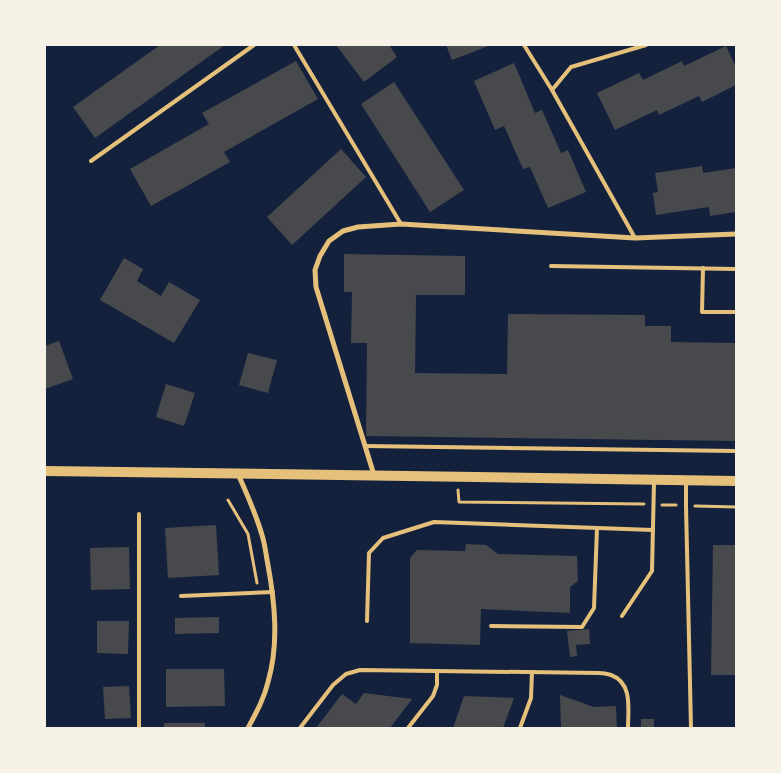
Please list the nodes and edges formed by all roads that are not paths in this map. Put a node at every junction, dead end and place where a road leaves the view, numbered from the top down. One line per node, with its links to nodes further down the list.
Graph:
1 (254, 45): 6 (lane)
2 (294, 45): 7 (lane)
3 (524, 45): 5 (lane)
4 (646, 45): 5 (lane)
5 (552, 90): 9 (lane)
6 (91, 161)
7 (401, 224): 9 (street); 14 (street)
8 (736, 234): 9 (street)
9 (635, 238)
10 (551, 266): 11 (lane)
11 (703, 268): 12 (lane); 13 (lane)
12 (736, 269)
13 (736, 312)
14 (366, 446): 15 (lane); 18 (street)
15 (736, 451)
16 (45, 472): 17 (main road)
17 (238, 474): 18 (main road); 25 (street)
18 (374, 475): 19 (main road)
19 (654, 480): 20 (main road); 24 (lane)
20 (686, 480): 21 (main road); 38 (lane)
21 (736, 481)
22 (139, 514): 32 (lane)
23 (597, 528): 24 (lane); 28 (lane); 29 (lane)
24 (653, 530): 27 (lane)
25 (273, 592): 26 (lane); 33 (street)
26 (181, 596)
27 (622, 616)
28 (367, 621)
29 (491, 626)
30 (437, 671): 31 (lane); 34 (lane); 35 (lane)
31 (532, 672): 36 (lane); 37 (lane)
32 (140, 728)
33 (248, 728)
34 (300, 728)
35 (408, 728)
36 (520, 728)
37 (628, 728)
38 (691, 728)

